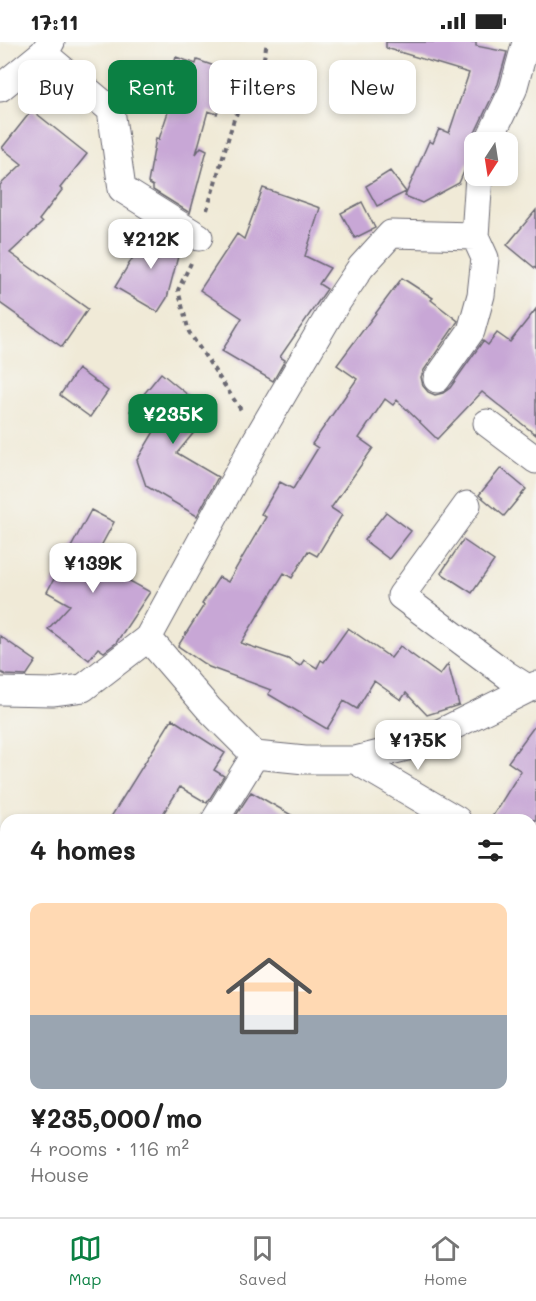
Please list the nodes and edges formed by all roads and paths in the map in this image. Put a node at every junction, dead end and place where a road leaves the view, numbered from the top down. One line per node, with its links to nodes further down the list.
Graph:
1 (526, 42): 4 (street)
2 (47, 47): 3 (street); 7 (street)
3 (0, 88)
4 (493, 132)
5 (478, 186): 6 (street)
6 (475, 236): 8 (street); 12 (street)
7 (199, 237)
8 (437, 379)
9 (487, 423): 10 (street)
10 (536, 460)
11 (467, 505): 13 (street)
12 (148, 638): 14 (street); 15 (street)
13 (533, 687): 16 (street)
14 (0, 691)
15 (255, 754): 16 (street); 17 (street)
16 (355, 760): 18 (street)
17 (219, 814)
18 (447, 814)

